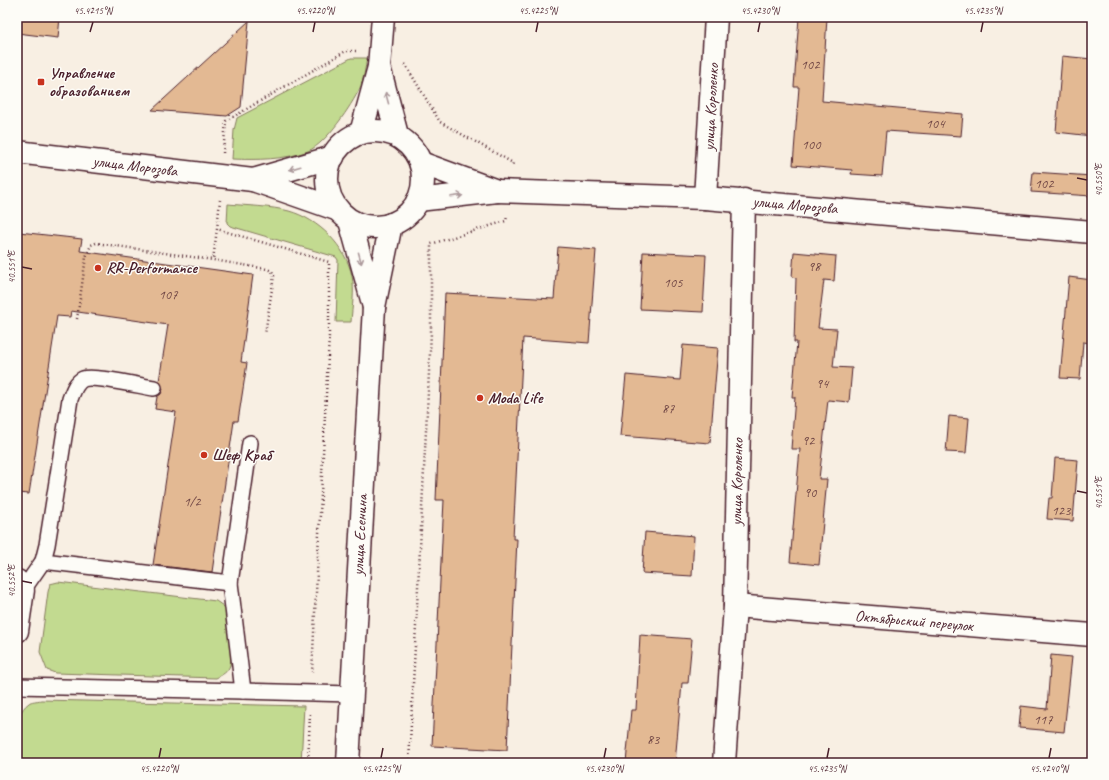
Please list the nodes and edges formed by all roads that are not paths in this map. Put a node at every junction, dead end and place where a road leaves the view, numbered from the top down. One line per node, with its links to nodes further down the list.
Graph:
1 (383, 17): 3 (street)
2 (716, 17): 11 (street, улица Короленко)
3 (379, 67): 4 (street); 5 (street, one-way to 3)
4 (361, 133): 5 (street); 7 (street)
5 (397, 136): 8 (street)
6 (17, 152): 9 (street, улица Морозова)
7 (333, 157): 9 (street, one-way to 9); 14 (street)
8 (421, 163): 10 (street); 12 (street)
9 (253, 180): 14 (street)
10 (497, 191): 11 (street, улица Морозова); 12 (street, one-way to 10)
11 (705, 198): 13 (street, улица Морозова)
12 (418, 200): 15 (street)
13 (744, 200): 16 (street, улица Морозова); 23 (street, улица Короленко)
14 (343, 215): 15 (street); 17 (street, one-way to 17)
15 (391, 224): 17 (street)
16 (1092, 232)
17 (374, 307): 28 (street, улица Есенина)
18 (154, 388): 20 (lane)
19 (250, 443): 21 (lane)
20 (43, 561): 21 (lane); 22 (lane)
21 (230, 582): 27 (lane)
22 (20, 586): 24 (street)
23 (735, 606): 25 (street, Октябрьский переулок); 30 (street, улица Короленко)
24 (17, 631)
25 (1092, 635)
26 (17, 686): 27 (lane)
27 (243, 692): 28 (lane)
28 (351, 694): 29 (street, улица Есенина)
29 (348, 763)
30 (724, 763)

